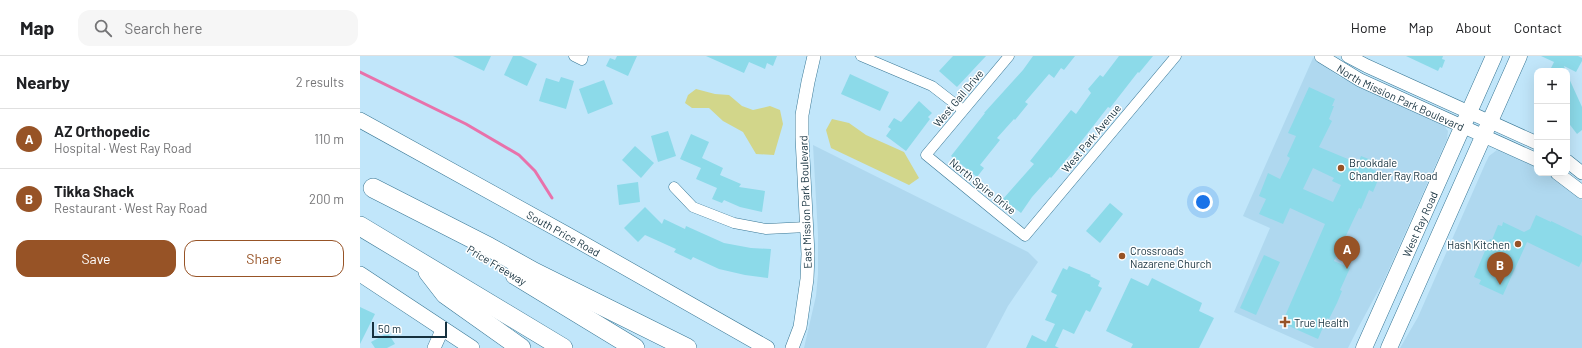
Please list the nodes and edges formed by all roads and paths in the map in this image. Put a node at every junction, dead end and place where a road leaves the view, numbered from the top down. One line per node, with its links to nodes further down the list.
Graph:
1 (814, 56): 23 (street, East Mission Park Boulevard)
2 (861, 56): 9 (street)
3 (1009, 56): 9 (street, West Gail Drive)
4 (1176, 56): 24 (street, West Park Avenue)
5 (1320, 56): 10 (street, North Mission Park Boulevard)
6 (1348, 56): 10 (street, North Mission Park Boulevard)
7 (1494, 56): 10 (main road, West Ray Road)
8 (1519, 56): 12 (main road, West Ray Road)
9 (963, 110): 14 (street, West Gail Drive)
10 (1466, 119): 12 (street, North Mission Park Boulevard); 27 (main road, West Ray Road)
11 (360, 120): 36 (main road, South Price Road)
12 (1486, 128): 13 (street); 15 (street); 40 (main road, West Ray Road)
13 (1534, 142)
14 (926, 155): 24 (street, North Spire Drive)
15 (1534, 158)
16 (1570, 163): 17 (street)
17 (1582, 173)
18 (1562, 176): 21 (street)
19 (366, 184): 34 (highway, Price Freeway); 35 (highway)
20 (674, 187): 23 (street)
21 (1582, 192)
22 (360, 226): 25 (highway)
23 (807, 227): 37 (street, East Mission Park Boulevard)
24 (1025, 236)
25 (421, 263): 32 (highway); 33 (highway)
26 (360, 274): 28 (main road)
27 (1384, 302): 38 (main road, West Ray Road); 39 (main road)
28 (443, 328): 29 (street); 31 (main road)
29 (434, 348)
30 (459, 348): 31 (street)
31 (472, 348)
32 (521, 348)
33 (563, 348)
34 (635, 348)
35 (688, 348)
36 (767, 348)
37 (792, 348)
38 (1364, 348)
39 (1375, 348)
40 (1389, 348)

